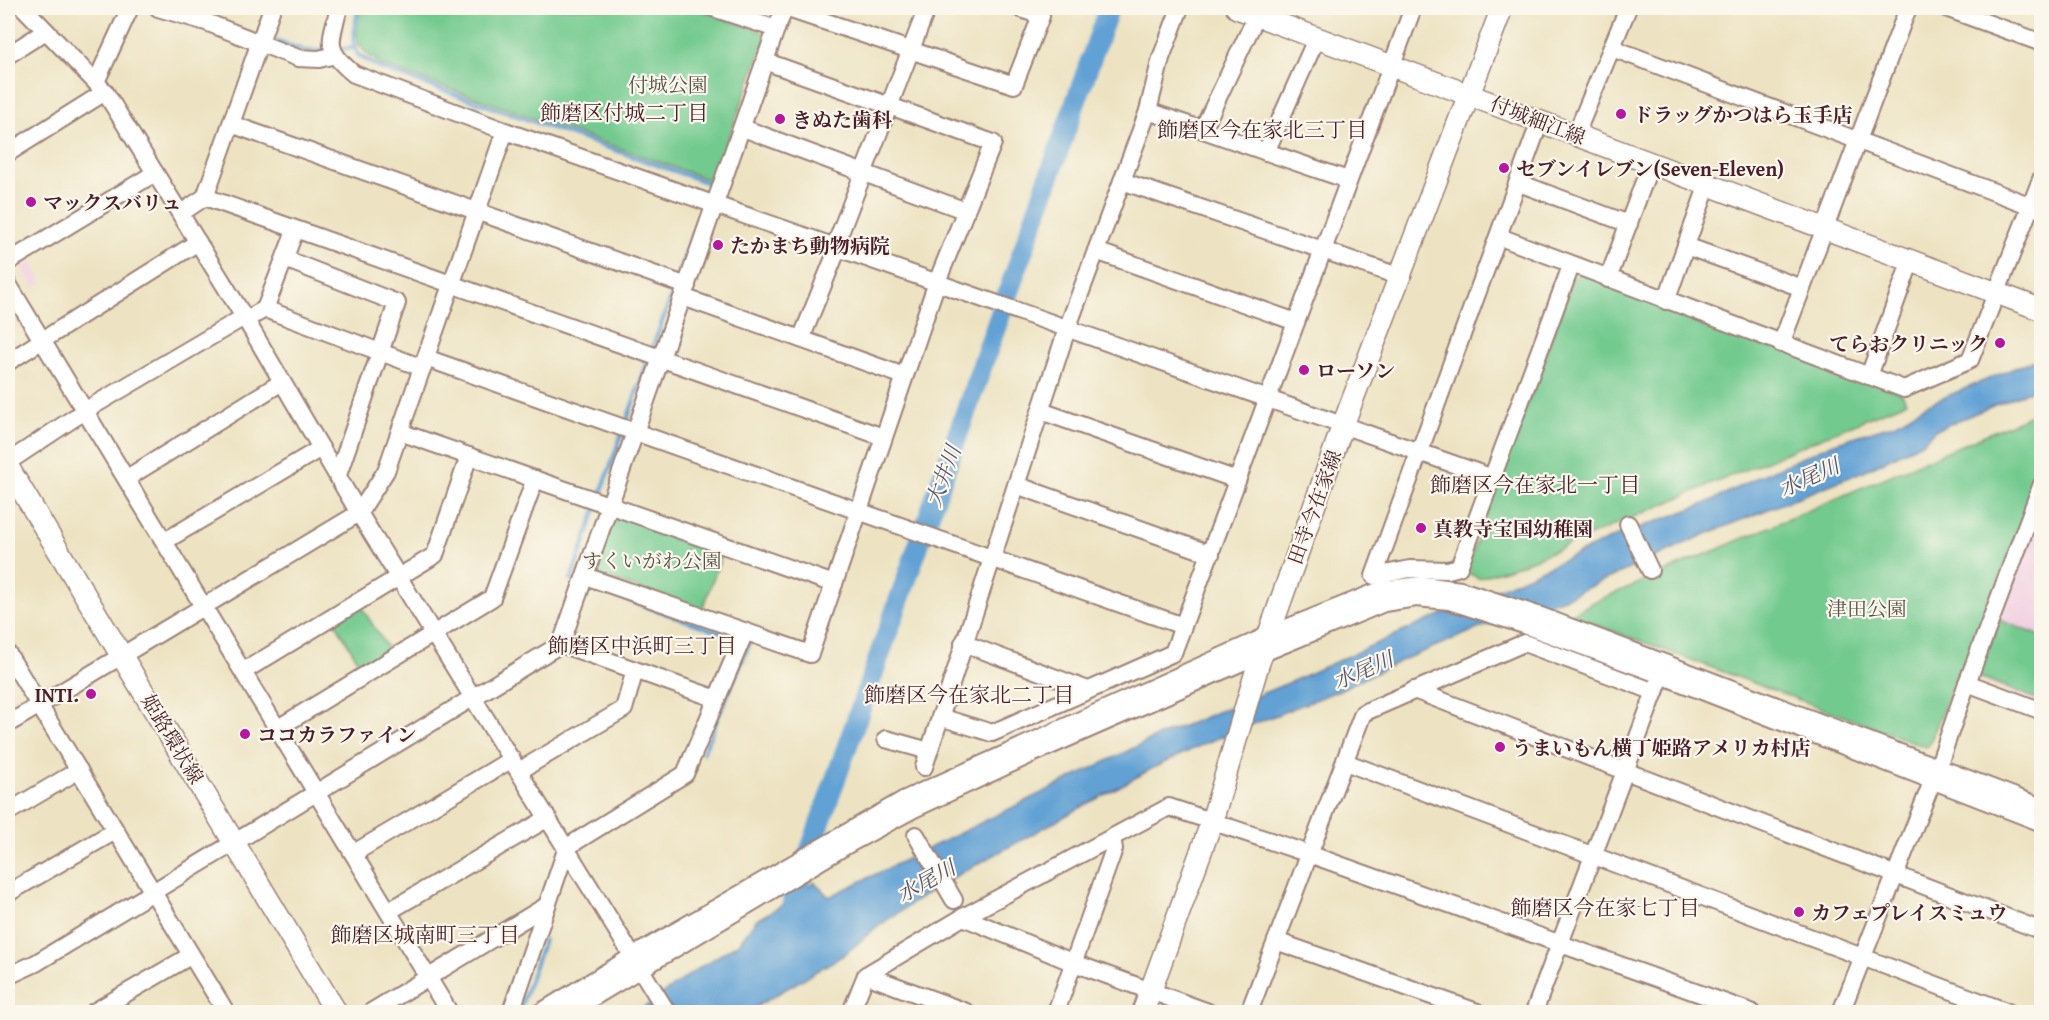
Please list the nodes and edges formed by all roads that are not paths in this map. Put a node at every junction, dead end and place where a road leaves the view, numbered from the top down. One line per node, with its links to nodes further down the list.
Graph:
1 (24, 8): 19 (street)
2 (130, 8): 29 (street)
3 (158, 8): 16 (street)
4 (272, 8): 21 (street)
5 (339, 8): 26 (street)
6 (927, 8): 24 (street)
7 (1019, 8): 24 (street)
8 (1180, 8): 32 (street)
9 (1237, 8): 17 (main road, 付城細江線)
10 (1413, 8): 28 (street)
11 (1502, 8): 30 (main road, 田寺今在家線)
12 (1628, 8): 23 (street)
13 (1908, 8): 39 (street)
14 (1946, 8): 22 (street)
15 (721, 9): 18 (street)
16 (208, 15): 21 (street)
17 (1257, 15): 20 (main road, 付城細江線); 36 (street)
18 (776, 29): 24 (street); 27 (street)
19 (46, 31): 25 (street); 29 (street)
20 (1317, 38): 28 (main road, 付城細江線); 40 (street)
21 (259, 43): 26 (street); 34 (street)
22 (2042, 43)
23 (1612, 48): 38 (street); 39 (street)
24 (909, 51): 31 (street)
25 (8, 55)
26 (335, 55): 37 (street)
27 (767, 62): 31 (street); 35 (street)
28 (1390, 65): 30 (main road, 付城細江線); 46 (street)
29 (100, 87): 41 (street); 43 (street)
30 (1468, 94): 33 (main road, 付城細江線); 69 (main road, 田寺今在家線)
31 (888, 104): 44 (street); 54 (street)
32 (1148, 111): 36 (street); 47 (street)
33 (1540, 121): 38 (main road, 付城細江線); 48 (street)
34 (231, 124): 50 (street); 53 (street)
35 (743, 128): 44 (street); 51 (street)
36 (1203, 129): 40 (street)
37 (505, 131): 51 (street); 53 (street)
38 (1576, 134): 42 (main road, 付城細江線)
39 (1859, 142): 52 (street); 57 (street)
40 (1266, 152): 46 (street)
41 (8, 153)
42 (1651, 163): 49 (main road, 付城細江線); 56 (street)
43 (155, 173): 55 (street); 67 (street)
44 (863, 173): 54 (street); 62 (street)
45 (2042, 177): 52 (street)
46 (1348, 180): 64 (street)
47 (1122, 181): 63 (street); 64 (street)
48 (1519, 183): 56 (street); 59 (street)
49 (1708, 184): 57 (main road, 付城細江線); 61 (street)
50 (205, 197): 55 (street); 58 (street)
51 (715, 204): 62 (street); 75 (street)
52 (2036, 208): 76 (street)
53 (477, 211): 73 (street); 75 (street)
54 (966, 211): 71 (street)
55 (181, 213): 60 (street)
56 (1629, 224): 70 (street)
57 (1825, 228): 66 (main road, 付城細江線); 74 (street)
58 (295, 231): 65 (street); 73 (street)
59 (1500, 237): 68 (street); 101 (street)
60 (198, 242): 80 (street); 84 (street)
61 (1686, 246): 74 (street); 77 (street)
62 (836, 247): 71 (street); 83 (street)
63 (1095, 251): 81 (street); 82 (street)
64 (1323, 251): 69 (street); 81 (street)
65 (285, 259): 78 (street); 86 (street)
66 (1911, 260): 76 (main road, 付城細江線); 91 (street)
67 (8, 262)
68 (1571, 266): 70 (street); 107 (street)
69 (1401, 277): 96 (main road, 田寺今在家線)
70 (1608, 279): 77 (street)
71 (937, 282): 82 (street); 90 (street)
72 (8, 284): 84 (street)
73 (452, 286): 87 (street); 89 (street)
74 (1802, 288): 85 (street)
75 (685, 292): 83 (street); 87 (street)
76 (1996, 292): 79 (main road, 付城細江線); 91 (street)
77 (1666, 301): 85 (street)
78 (265, 309): 80 (street); 86 (street)
79 (2042, 309)
80 (245, 319): 92 (street); 94 (street)
81 (1296, 322): 93 (street)
82 (1067, 329): 93 (street); 95 (street)
83 (801, 339): 90 (street)
84 (43, 342): 88 (street); 94 (street)
85 (1781, 344): 91 (street)
86 (380, 354): 89 (street); 105 (street)
87 (662, 359): 97 (street); 99 (street)
88 (8, 362)
89 (424, 363): 97 (street); 98 (street)
90 (904, 376): 99 (street)
91 (1869, 376)
92 (282, 382): 100 (street); 106 (street)
93 (1267, 399): 96 (street); 109 (street)
94 (86, 410): 103 (street); 106 (street)
95 (1041, 411): 109 (street); 110 (street)
96 (1343, 425): 101 (street); 130 (main road, 田寺今在家線)
97 (636, 431): 112 (street); 113 (street)
98 (400, 432): 102 (street); 114 (street)
99 (883, 437): 113 (street)
100 (321, 448): 105 (street); 116 (street)
101 (1420, 452): 107 (street); 107 (street)
102 (469, 456): 108 (street); 120 (street)
103 (8, 462)
104 (8, 467): 132 (main road, 姫路環状線)
105 (338, 476): 114 (street)
106 (127, 478): 116 (street)
107 (1493, 478)
108 (535, 479): 112 (street); 126 (street)
109 (1237, 480): 117 (street)
110 (1016, 484): 117 (street); 118 (street)
111 (2042, 484): 136 (street)
112 (609, 506): 121 (street); 122 (street)
113 (860, 512): 118 (street); 122 (street)
114 (359, 513): 120 (street); 124 (street)
115 (1628, 524): 119 (street)
116 (165, 541): 124 (street)
117 (1211, 554): 125 (street)
118 (993, 559): 125 (street); 128 (street)
119 (1650, 570)
120 (399, 576): 126 (street); 135 (street)
121 (585, 576): 127 (street); 129 (street)
122 (834, 584): 127 (street)
123 (1455, 595): 130 (street); 133 (street); 133 (street)
124 (204, 605): 132 (street); 135 (street)
125 (1183, 626): 137 (street)
126 (435, 635): 140 (street); 146 (street)
127 (742, 639): 141 (street)
128 (963, 643): 137 (street); 144 (street)
129 (561, 644): 134 (street); 140 (street)
130 (1266, 644): 157 (main road, 田寺今在家線); 179 (street)
131 (8, 654): 142 (street)
132 (123, 656): 142 (street); 162 (main road, 姫路環状線)
133 (1664, 669): 139 (street); 152 (street)
134 (635, 670): 141 (street); 149 (street)
135 (244, 671): 146 (street)
136 (1967, 683): 143 (street); 152 (street)
137 (1088, 690): 144 (street)
138 (1414, 690): 139 (street); 148 (street); 151 (street)
139 (1655, 692): 151 (street)
140 (474, 698): 149 (street); 153 (street)
141 (717, 699): 163 (street)
142 (40, 705): 145 (street); 150 (street)
143 (2042, 711)
144 (940, 717): 147 (street)
145 (8, 724)
146 (278, 728): 153 (street)
147 (886, 739)
148 (1345, 762): 165 (street); 166 (street)
149 (516, 765): 156 (street); 164 (street)
150 (79, 770): 155 (street); 159 (street)
151 (1625, 772): 166 (street); 167 (street)
152 (1935, 774): 154 (street); 158 (street); 167 (street)
153 (317, 792): 162 (street); 164 (street)
154 (2042, 807)
155 (8, 812)
156 (548, 818): 163 (street); 172 (street)
157 (1212, 821): 161 (street); 165 (street); 184 (main road, 田寺今在家線)
158 (2042, 823)
159 (115, 831): 168 (street); 169 (street)
160 (916, 835): 170 (street)
161 (1112, 838): 173 (street); 180 (street)
162 (236, 842): 169 (street); 187 (main road, 姫路環状線)
163 (567, 847): 171 (street); 179 (street)
164 (354, 852): 172 (street)
165 (1309, 854): 175 (street); 176 (street)
166 (1593, 856): 176 (street); 178 (street)
167 (1896, 875): 174 (street); 178 (street)
168 (8, 892)
169 (152, 892): 177 (street); 182 (street)
170 (954, 900)
171 (546, 906): 183 (street); 190 (street)
172 (389, 911): 183 (street)
173 (963, 917): 180 (street); 181 (street)
174 (2042, 931)
175 (1276, 941): 199 (street); 200 (street)
176 (1560, 945): 201 (street); 202 (street)
177 (190, 956): 185 (street); 186 (street)
178 (1863, 958): 203 (street); 204 (street)
179 (636, 963): 191 (street); 192 (street); 193 (street)
180 (1074, 963): 184 (street); 196 (street)
181 (866, 975): 194 (street); 195 (street)
182 (8, 976)
183 (429, 977): 188 (street); 189 (street)
184 (1150, 992): 197 (main road, 田寺今在家線); 198 (street)
185 (94, 1012)
186 (226, 1012)
187 (336, 1012)
188 (371, 1012)
189 (449, 1012)
190 (511, 1012)
191 (541, 1012)
192 (569, 1012)
193 (667, 1012)
194 (851, 1012)
195 (966, 1012)
196 (1056, 1012)
197 (1143, 1012)
198 (1208, 1012)
199 (1249, 1012)
200 (1477, 1012)
201 (1534, 1012)
202 (1751, 1012)
203 (1841, 1012)
204 (2008, 1012)

